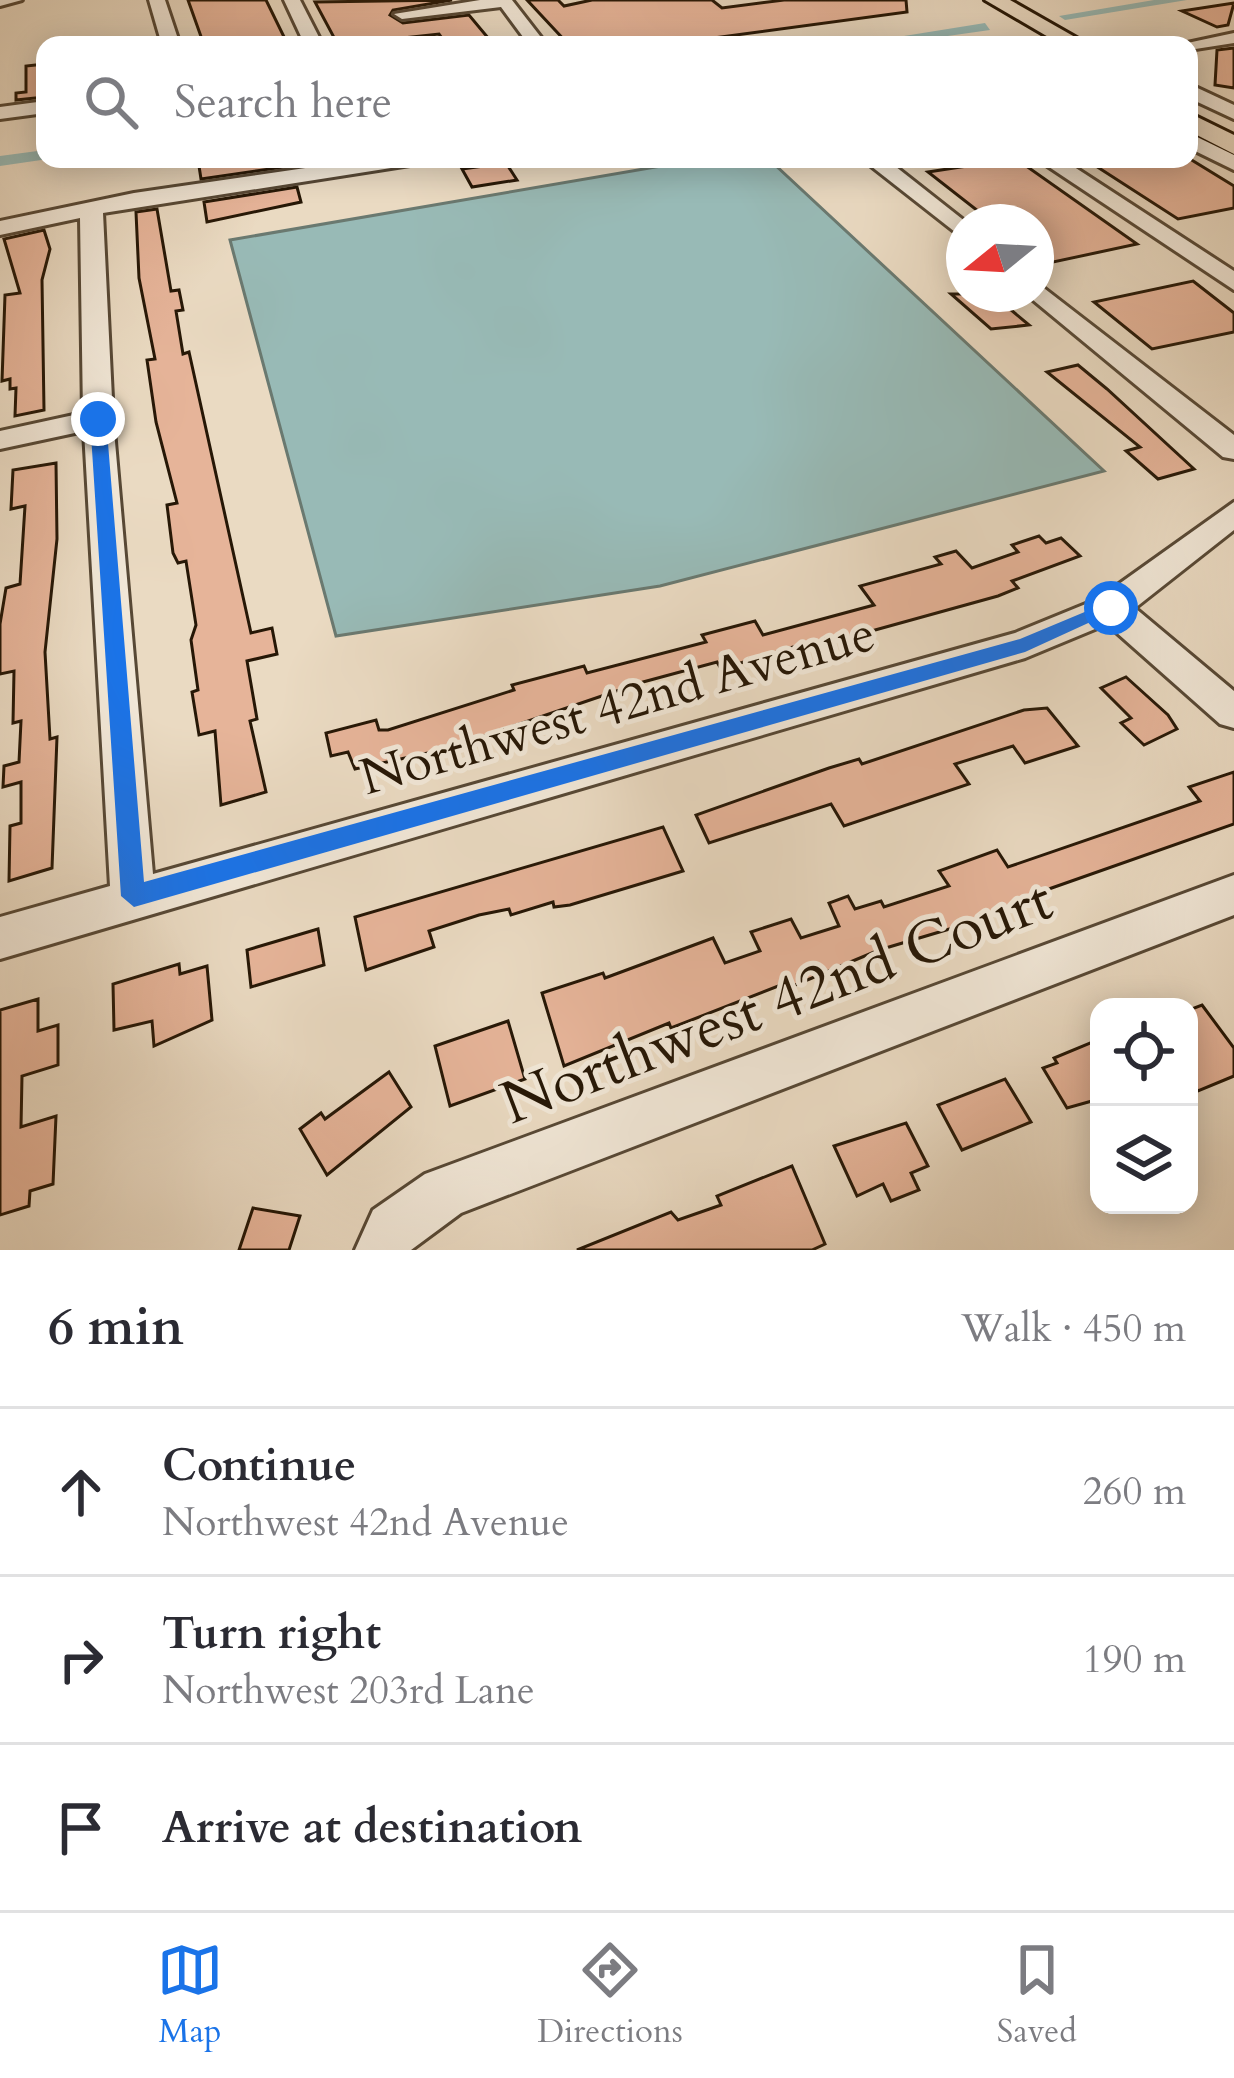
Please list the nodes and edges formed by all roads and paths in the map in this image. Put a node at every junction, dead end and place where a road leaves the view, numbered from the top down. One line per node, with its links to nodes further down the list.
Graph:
1 (14, 0): 7 (street)
2 (158, 0): 9 (street)
3 (292, 0): 10 (street)
4 (969, 0): 12 (main road)
5 (995, 0): 13 (main road)
6 (504, 1): 8 (street); 11 (street)
7 (0, 2)
8 (403, 14)
9 (168, 36)
10 (310, 36)
11 (531, 36)
12 (1035, 36)
13 (1061, 36)
14 (1234, 38): 15 (street)
15 (1198, 43)
16 (1198, 95): 20 (street)
17 (1198, 106): 20 (main road)
18 (36, 108): 19 (street)
19 (0, 113)
20 (1232, 115)
21 (1198, 126): 23 (main road)
22 (1198, 144): 24 (street)
23 (1234, 146)
24 (1234, 164)
25 (355, 168): 28 (street)
26 (884, 168): 29 (street)
27 (1062, 168): 31 (street)
28 (91, 211): 30 (street); 33 (street)
29 (946, 218)
30 (0, 228)
31 (1234, 282)
32 (1054, 305): 35 (street)
33 (98, 419): 34 (street); 40 (street)
34 (0, 440)
35 (1234, 450)
36 (1234, 513): 37 (street, Northwest 42nd Avenue)
37 (1111, 608): 38 (street); 40 (street, Northwest 42nd Avenue)
38 (1234, 713)
39 (1234, 895): 42 (street, Northwest 42nd Court)
40 (134, 896): 41 (street, Northwest 42nd Avenue)
41 (0, 938)
42 (383, 1250)

